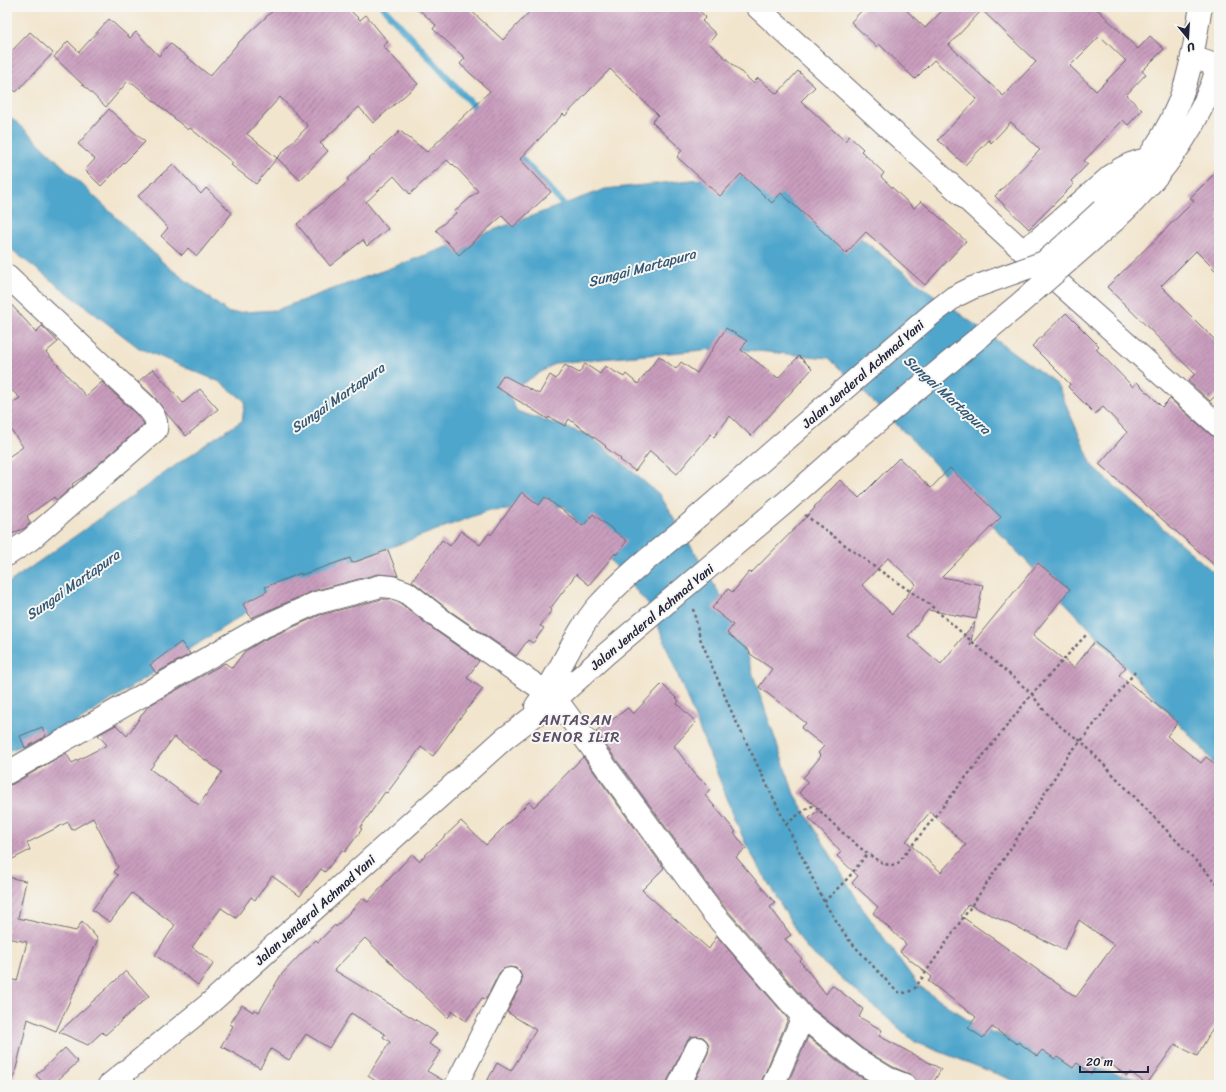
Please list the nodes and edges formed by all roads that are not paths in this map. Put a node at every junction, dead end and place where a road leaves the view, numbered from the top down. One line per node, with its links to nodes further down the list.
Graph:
1 (757, 7): 7 (main road)
2 (1201, 7): 3 (main road, Jalan Jenderal Achmad Yani)
3 (1192, 57): 4 (main road); 5 (main road, Jalan Jenderal Achmad Yani)
4 (1219, 65): 6 (main road, Jalan Jenderal Achmad Yani)
5 (1149, 159): 6 (main road, Jalan Jenderal Achmad Yani); 7 (main road)
6 (1108, 216): 11 (main road, Jalan Jenderal Achmad Yani, bridge); 11 (main road, Jalan Jenderal Achmad Yani, bridge)
7 (1022, 250): 9 (main road)
8 (7, 276): 10 (main road)
9 (1219, 426)
10 (7, 554)
11 (551, 696): 12 (main road); 14 (main road); 16 (main road, Jalan Jenderal Achmad Yani)
12 (7, 773)
13 (510, 979): 17 (main road)
14 (803, 1017): 19 (main road); 20 (main road)
15 (697, 1048): 18 (main road)
16 (109, 1085)
17 (456, 1085)
18 (679, 1085)
19 (773, 1085)
20 (905, 1085)

